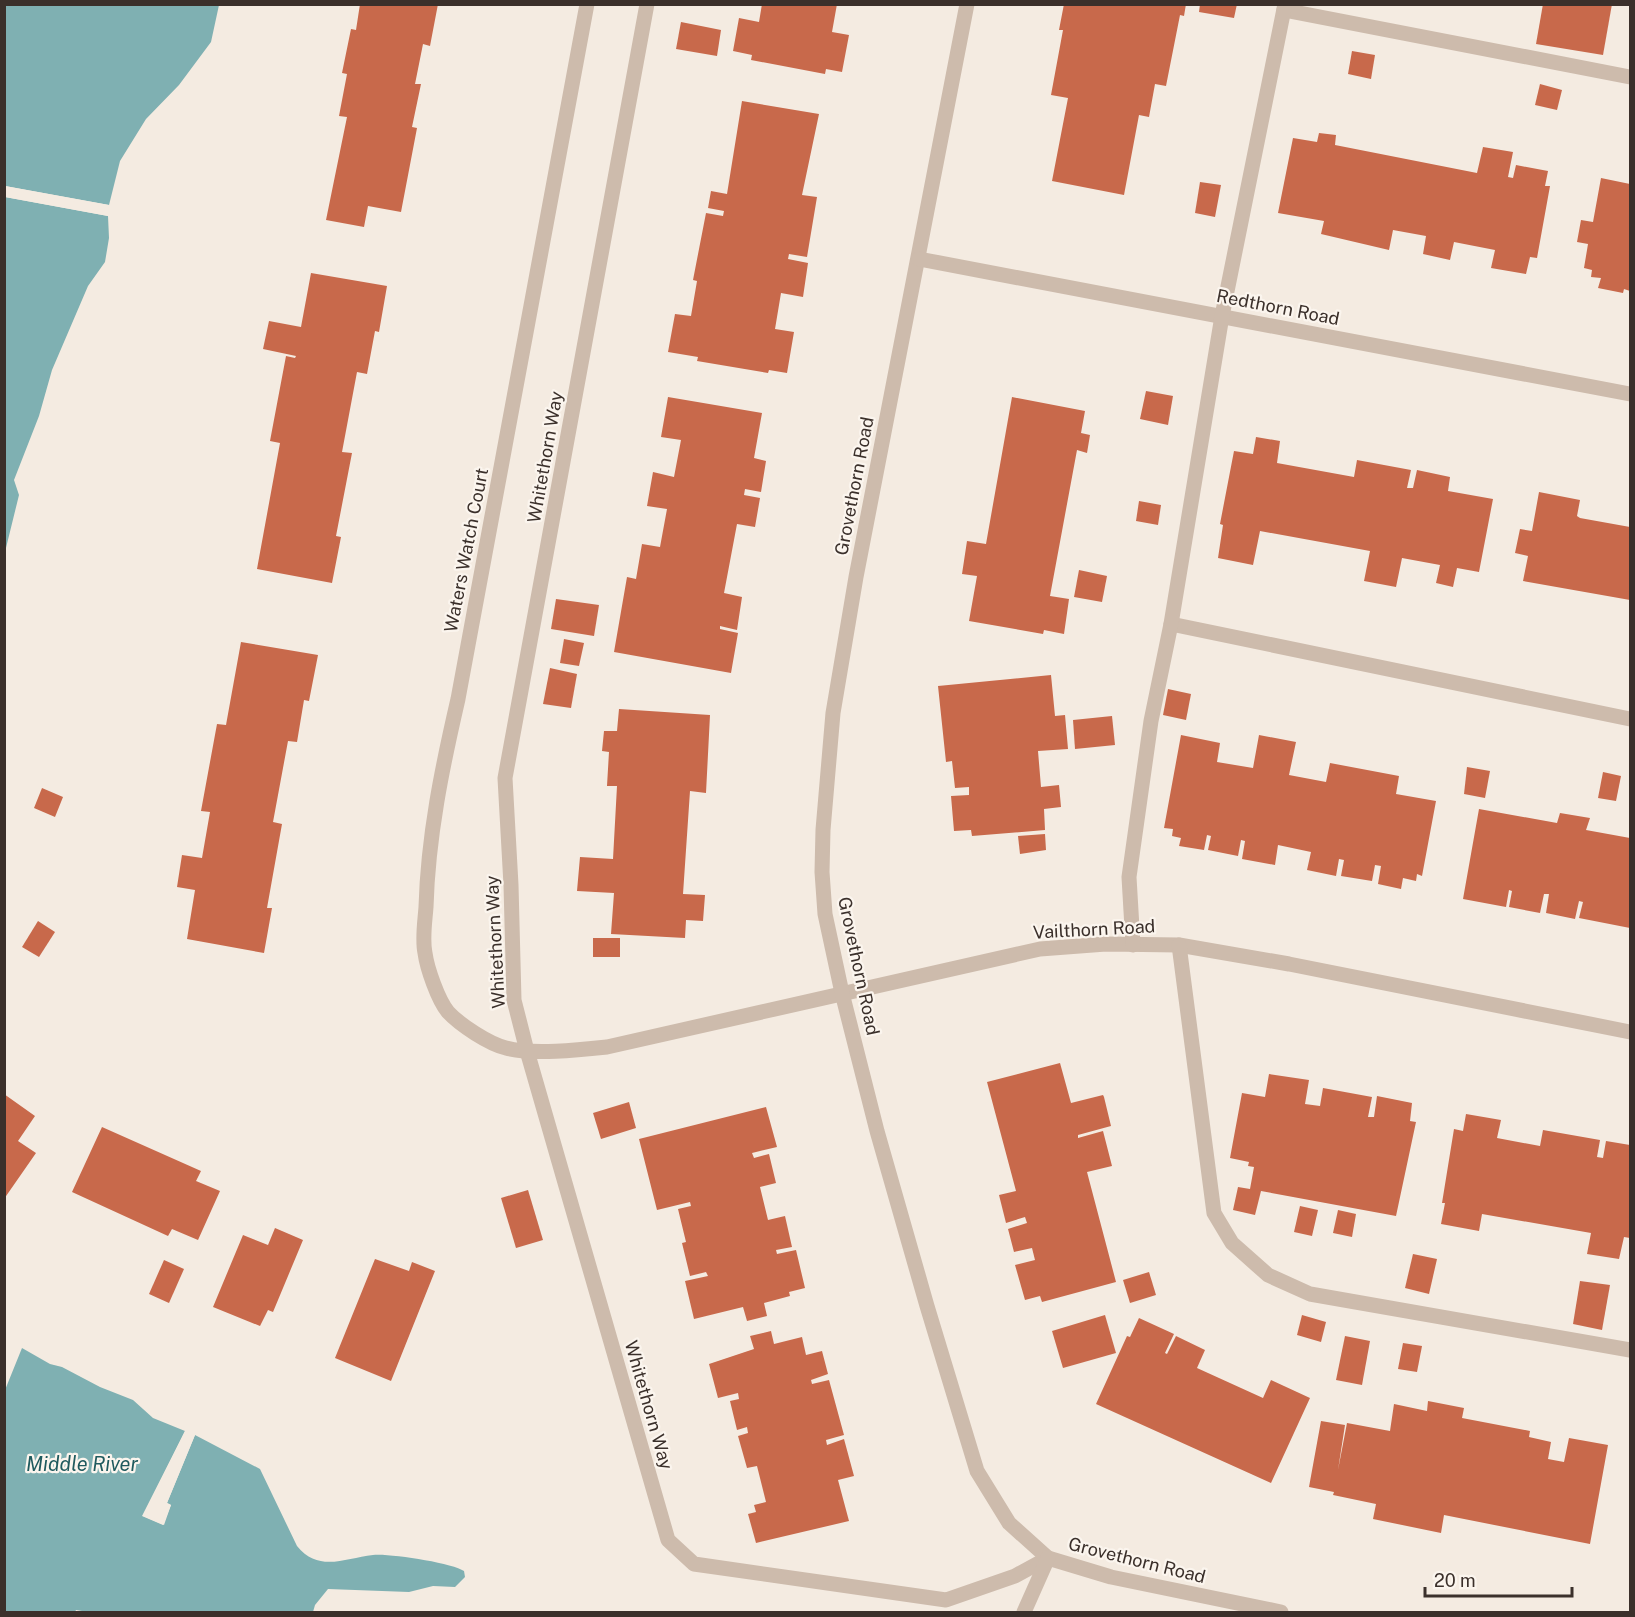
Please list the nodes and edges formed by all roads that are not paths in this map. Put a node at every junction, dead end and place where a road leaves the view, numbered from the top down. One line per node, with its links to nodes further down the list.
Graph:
1 (587, 4): 15 (street, Waters Watch Court)
2 (647, 4): 15 (street, Whitethorn Way)
3 (967, 4): 6 (street, Grovethorn Road)
4 (1284, 7): 5 (street); 7 (street)
5 (1630, 76)
6 (919, 259): 7 (street, Redthorn Road); 13 (street, Grovethorn Road)
7 (1222, 316): 8 (street, Redthorn Road); 9 (street)
8 (1630, 394)
9 (1171, 624): 10 (street); 11 (street)
10 (1630, 719)
11 (1133, 945): 12 (street, Vailthorn Road); 13 (street, Vailthorn Road)
12 (1179, 945): 14 (street, Vailthorn Road); 16 (street)
13 (842, 993): 15 (street, Vailthorn Road); 17 (street, Grovethorn Road)
14 (1630, 1032)
15 (527, 1051): 17 (street, Whitethorn Way)
16 (1630, 1350)
17 (1048, 1558): 18 (street); 19 (street, Grovethorn Road)
18 (1024, 1612)
19 (1281, 1612)

